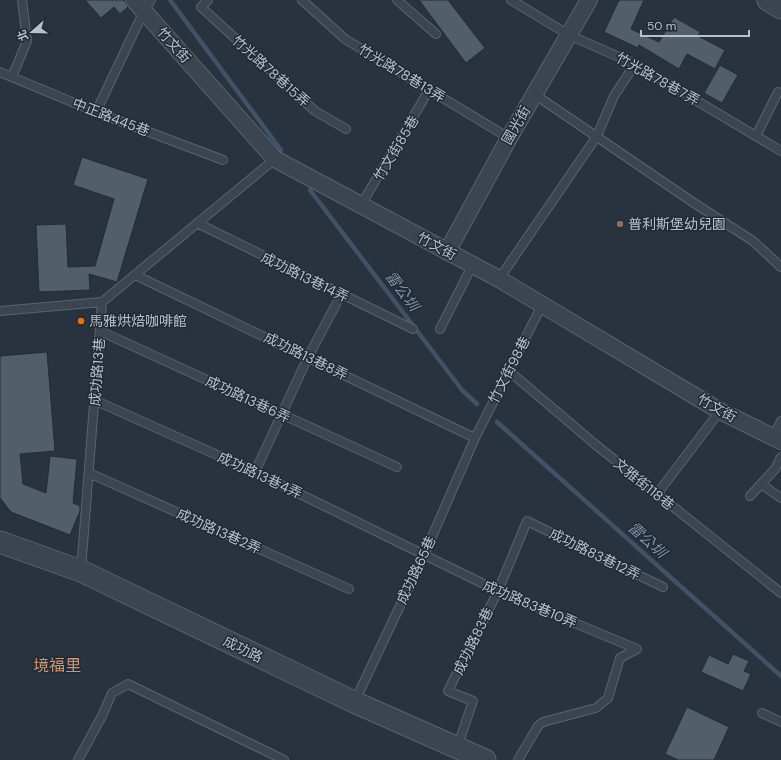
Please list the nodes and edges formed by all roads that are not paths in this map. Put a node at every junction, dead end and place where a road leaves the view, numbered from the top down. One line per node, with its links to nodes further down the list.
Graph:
1 (22, 0): 14 (lane)
2 (208, 0): 19 (lane, 竹光路78巷15弄)
3 (302, 0): 15 (lane, 竹光路78巷13弄)
4 (397, 0): 10 (lane)
5 (511, 0): 11 (lane, 竹光路78巷7弄)
6 (589, 0): 11 (street, 國光街)
7 (768, 0): 9 (street)
8 (143, 4): 18 (lane); 24 (street, 竹文街)
9 (781, 8)
10 (436, 34)
11 (568, 35): 12 (lane, 竹光路78巷7弄); 17 (street, 國光街)
12 (635, 64): 20 (lane); 21 (lane, 竹光路78巷7弄)
13 (0, 72): 14 (lane, 中正路445巷)
14 (12, 77): 18 (lane, 中正路445巷)
15 (429, 90): 22 (lane, 竹光路78巷13弄); 26 (lane, 竹文街85巷)
16 (778, 92): 21 (lane)
17 (534, 94): 20 (lane); 22 (street, 國光街)
18 (96, 112): 25 (lane, 中正路445巷)
19 (346, 129)
20 (597, 136): 30 (lane); 32 (lane)
21 (756, 136): 23 (lane, 竹光路78巷7弄)
22 (509, 138): 28 (street, 國光街)
23 (781, 151)
24 (275, 159): 26 (street, 竹文街); 27 (lane)
25 (223, 160)
26 (361, 206): 28 (street, 竹文街)
27 (197, 223): 31 (lane); 33 (lane, 成功路13巷14弄)
28 (447, 252): 29 (street, 竹文街)
29 (473, 264): 32 (street, 竹文街); 38 (lane)
30 (781, 267)
31 (135, 274): 34 (lane); 40 (lane, 成功路13巷8弄)
32 (499, 279): 35 (street, 竹文街)
33 (341, 295): 37 (lane, 成功路13巷14弄); 40 (lane)
34 (102, 302): 36 (lane); 39 (lane, 成功路13巷)
35 (542, 303): 41 (lane, 竹文街98巷); 43 (street, 竹文街)
36 (0, 311)
37 (413, 329)
38 (440, 329)
39 (100, 332): 42 (lane, 成功路13巷); 44 (lane, 成功路13巷6弄)
40 (308, 357): 44 (lane); 46 (lane, 成功路13巷8弄)
41 (509, 371): 46 (lane, 竹文街98巷); 53 (lane, 文雅街118巷)
42 (94, 400): 50 (lane, 成功路13巷4弄); 51 (lane, 成功路13巷)
43 (720, 411): 47 (street, 竹文街); 53 (lane)
44 (281, 414): 49 (lane, 成功路13巷6弄); 50 (lane)
45 (781, 421): 47 (lane)
46 (475, 438): 58 (lane, 成功路65巷)
47 (777, 440)
48 (781, 457): 52 (lane)
49 (397, 467)
50 (255, 472): 58 (lane, 成功路13巷4弄)
51 (89, 473): 59 (lane, 成功路13巷); 61 (lane, 成功路13巷2弄)
52 (761, 484): 54 (lane); 55 (lane)
53 (657, 494): 63 (lane, 文雅街118巷)
54 (750, 496)
55 (781, 498)
56 (527, 521): 60 (lane, 成功路83巷12弄); 62 (lane, 成功路83巷)
57 (0, 542): 59 (street, 成功路)
58 (424, 555): 62 (lane, 成功路83巷10弄); 64 (lane, 成功路65巷)
59 (81, 571): 64 (street, 成功路)
60 (663, 587)
61 (349, 589)
62 (498, 591): 67 (lane, 成功路83巷); 71 (lane, 成功路83巷10弄)
63 (781, 593)
64 (354, 702): 67 (street, 成功路)
65 (762, 713): 66 (lane)
66 (781, 722)
67 (457, 748): 70 (street, 成功路)
68 (78, 760): 69 (lane)
69 (284, 760)
70 (485, 760)
71 (518, 760)

